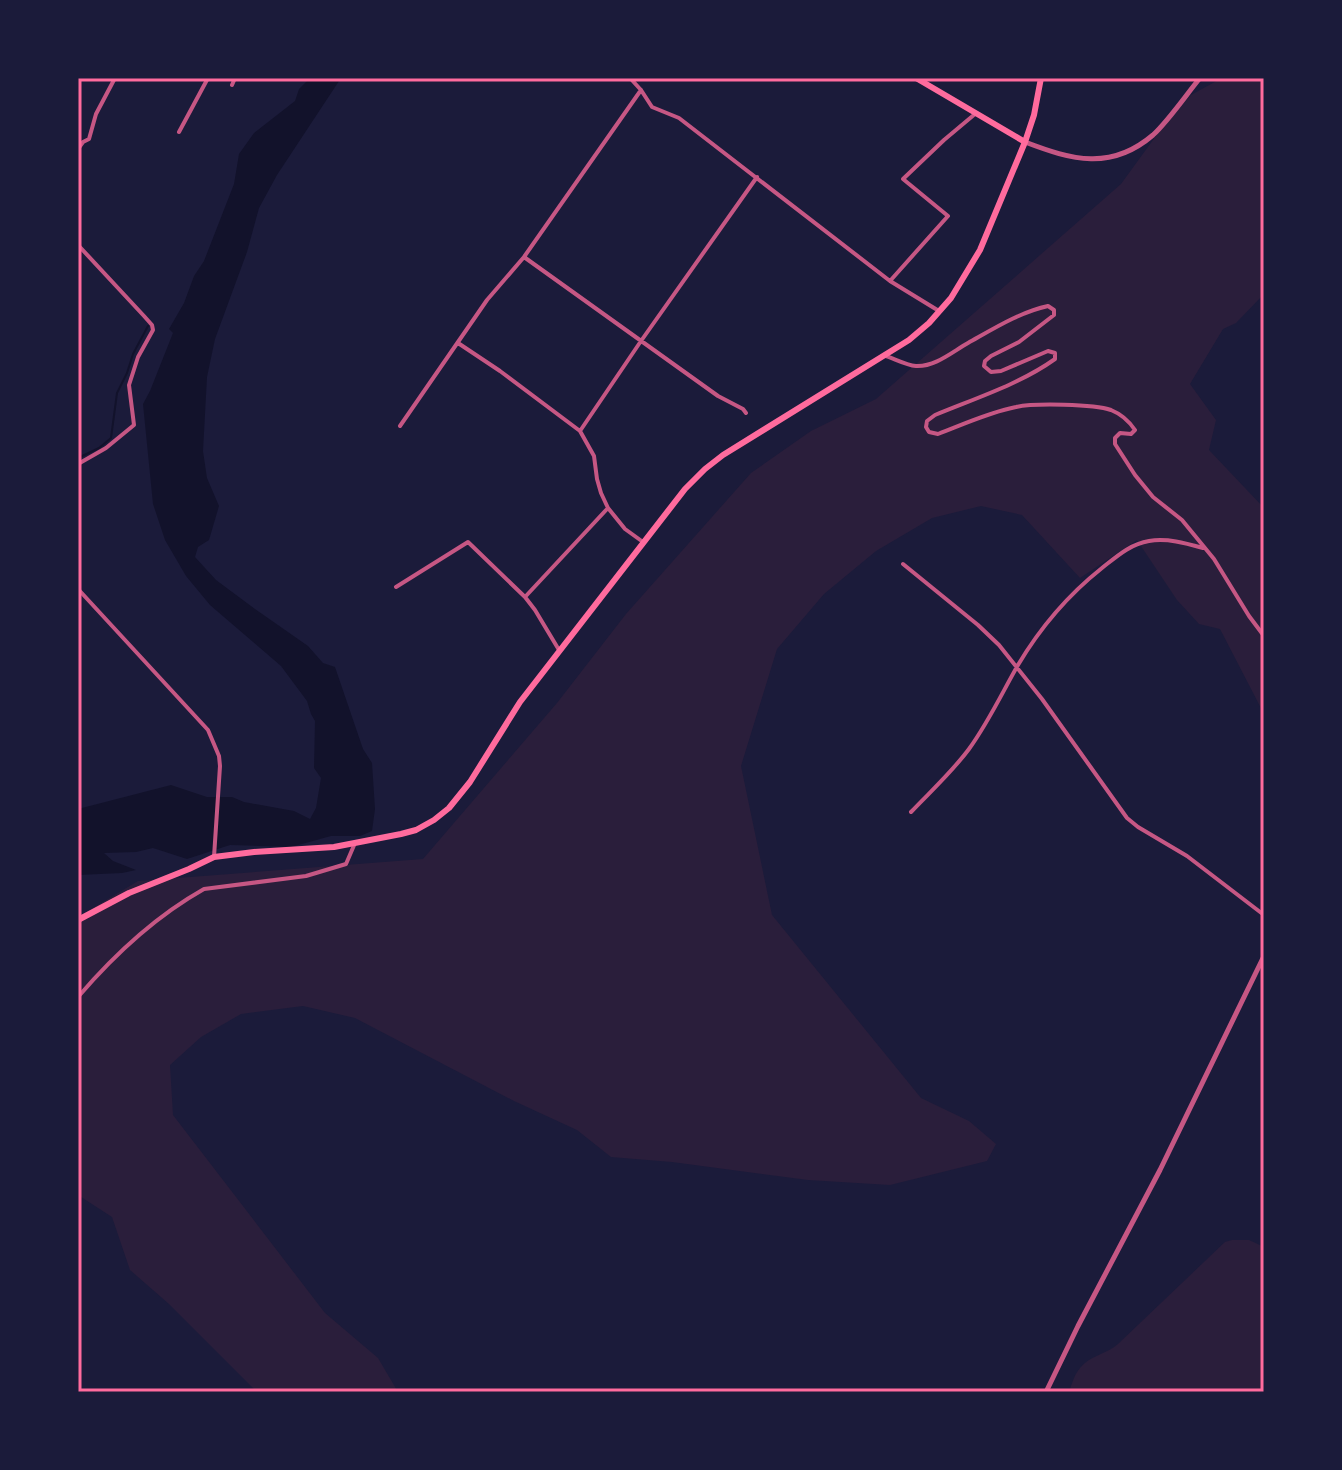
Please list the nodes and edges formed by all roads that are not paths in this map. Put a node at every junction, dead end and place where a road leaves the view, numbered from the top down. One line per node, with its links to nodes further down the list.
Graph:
1 (115, 78): 13 (street)
2 (208, 78): 11 (street)
3 (235, 78): 8 (street)
4 (630, 78): 9 (street)
5 (916, 78): 10 (main road)
6 (1041, 78): 12 (main road)
7 (1200, 78): 12 (street)
8 (232, 85)
9 (641, 90): 14 (street); 16 (street)
10 (975, 114): 12 (main road); 17 (street)
11 (179, 132)
12 (1025, 142): 18 (main road)
13 (78, 149)
14 (757, 177): 17 (street); 19 (street)
15 (78, 245): 25 (street)
16 (524, 257): 19 (street); 20 (street)
17 (890, 281): 18 (street)
18 (939, 311): 21 (main road)
19 (641, 341): 22 (street); 24 (street)
20 (458, 343): 23 (street); 24 (street)
21 (886, 356): 27 (main road); 28 (street)
22 (746, 413)
23 (400, 426)
24 (580, 431): 26 (street)
25 (78, 464)
26 (608, 508): 27 (street); 32 (street)
27 (643, 542): 34 (main road)
28 (1205, 548): 33 (street); 35 (street)
29 (903, 564): 35 (street)
30 (396, 587): 32 (street)
31 (78, 589): 38 (street)
32 (525, 597): 34 (street)
33 (1264, 636)
34 (559, 650): 37 (main road)
35 (1017, 666): 36 (street); 39 (street)
36 (911, 812)
37 (355, 843): 38 (main road); 42 (street)
38 (214, 854): 40 (main road)
39 (1264, 915)
40 (78, 920)
41 (1264, 956): 43 (street)
42 (78, 997)
43 (1046, 1392)

